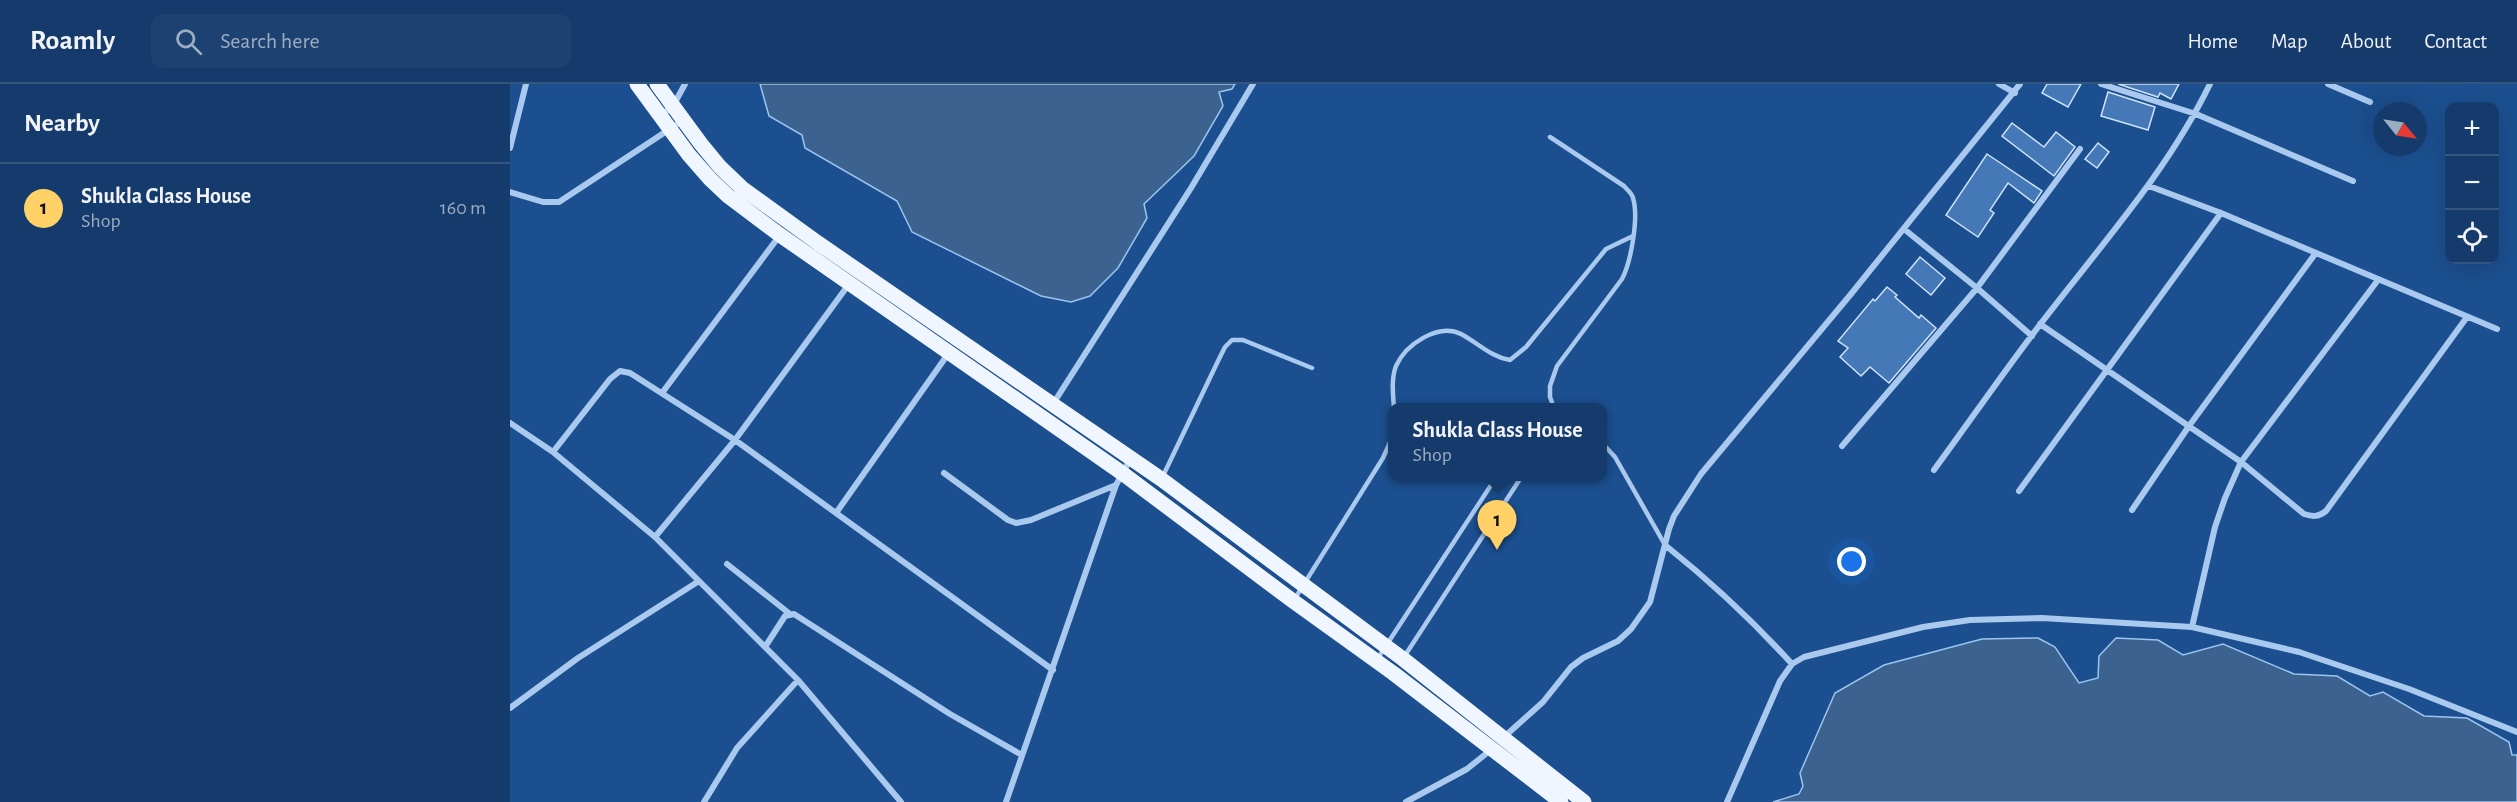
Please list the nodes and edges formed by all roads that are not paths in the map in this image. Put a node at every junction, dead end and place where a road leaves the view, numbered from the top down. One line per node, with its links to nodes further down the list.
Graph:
1 (526, 84): 18 (street)
2 (638, 84): 16 (main road)
3 (657, 84): 14 (main road)
4 (685, 84): 14 (street)
5 (1253, 84): 41 (street)
6 (1999, 84): 12 (street)
7 (2020, 84): 12 (street)
8 (2102, 84): 15 (street)
9 (2199, 84): 11 (street)
10 (2328, 84): 13 (street)
11 (2209, 87): 15 (street)
12 (2014, 93): 24 (street)
13 (2370, 102)
14 (673, 105): 16 (main road)
15 (2196, 114): 20 (street); 21 (street)
16 (671, 122): 22 (street); 25 (main road); 41 (main road)
17 (1550, 137): 26 (lane)
18 (510, 148)
19 (2080, 149): 30 (street)
20 (2353, 182)
21 (2150, 186): 23 (street); 32 (street)
22 (510, 192)
23 (2221, 213): 27 (street); 37 (street)
24 (1904, 229): 30 (street); 61 (street)
25 (780, 235): 29 (main road); 38 (street)
26 (1633, 236): 39 (lane); 40 (lane)
27 (2315, 254): 28 (street); 43 (street)
28 (2378, 280): 31 (street); 50 (street)
29 (850, 283): 35 (main road); 44 (street)
30 (1977, 288): 34 (street); 45 (street)
31 (2467, 317): 33 (street); 50 (street)
32 (2040, 324): 34 (street); 37 (street)
33 (2497, 329)
34 (2032, 336): 51 (street)
35 (950, 351): 53 (main road); 59 (street)
36 (1312, 368): 54 (lane)
37 (2108, 370): 43 (street); 57 (street)
38 (662, 393): 44 (street); 48 (street)
39 (1394, 403)
40 (1552, 403)
41 (1053, 404): 49 (main road)
42 (510, 423): 48 (street)
43 (2189, 426): 50 (street); 58 (street)
44 (735, 440): 59 (street); 60 (street)
45 (1842, 446)
46 (1388, 447): 64 (lane)
47 (1607, 448): 61 (lane)
48 (553, 452): 60 (street)
49 (1131, 457): 53 (street); 54 (main road)
50 (2241, 462): 67 (street)
51 (1934, 470)
52 (944, 473): 53 (street)
53 (1119, 479): 65 (main road); 73 (street)
54 (1161, 479): 64 (main road)
55 (1494, 481): 68 (lane)
56 (1519, 481): 70 (lane)
57 (2019, 491)
58 (2132, 510)
59 (836, 513): 73 (street)
60 (655, 537): 63 (street)
61 (1665, 545): 72 (street); 78 (street)
62 (727, 564): 66 (street)
63 (699, 581): 69 (street); 76 (street)
64 (1304, 585): 65 (lane); 68 (main road)
65 (1293, 601): 71 (main road)
66 (790, 614): 69 (street); 79 (street)
67 (2192, 627): 72 (street); 77 (street)
68 (1386, 646): 70 (main road); 71 (lane)
69 (765, 647): 75 (street)
70 (1403, 659): 74 (lane); 78 (main road)
71 (1376, 660): 74 (main road)
72 (1792, 664): 86 (street)
73 (1053, 670): 79 (street)
74 (1393, 673): 78 (main road)
75 (798, 680): 81 (street); 82 (street)
76 (510, 708)
77 (2517, 732)
78 (1498, 743): 83 (street); 84 (main road); 85 (main road)
79 (1023, 755): 80 (street)
80 (1008, 801)
81 (704, 802)
82 (901, 802)
83 (1406, 802)
84 (1561, 802)
85 (1584, 802)
86 (1727, 802)

